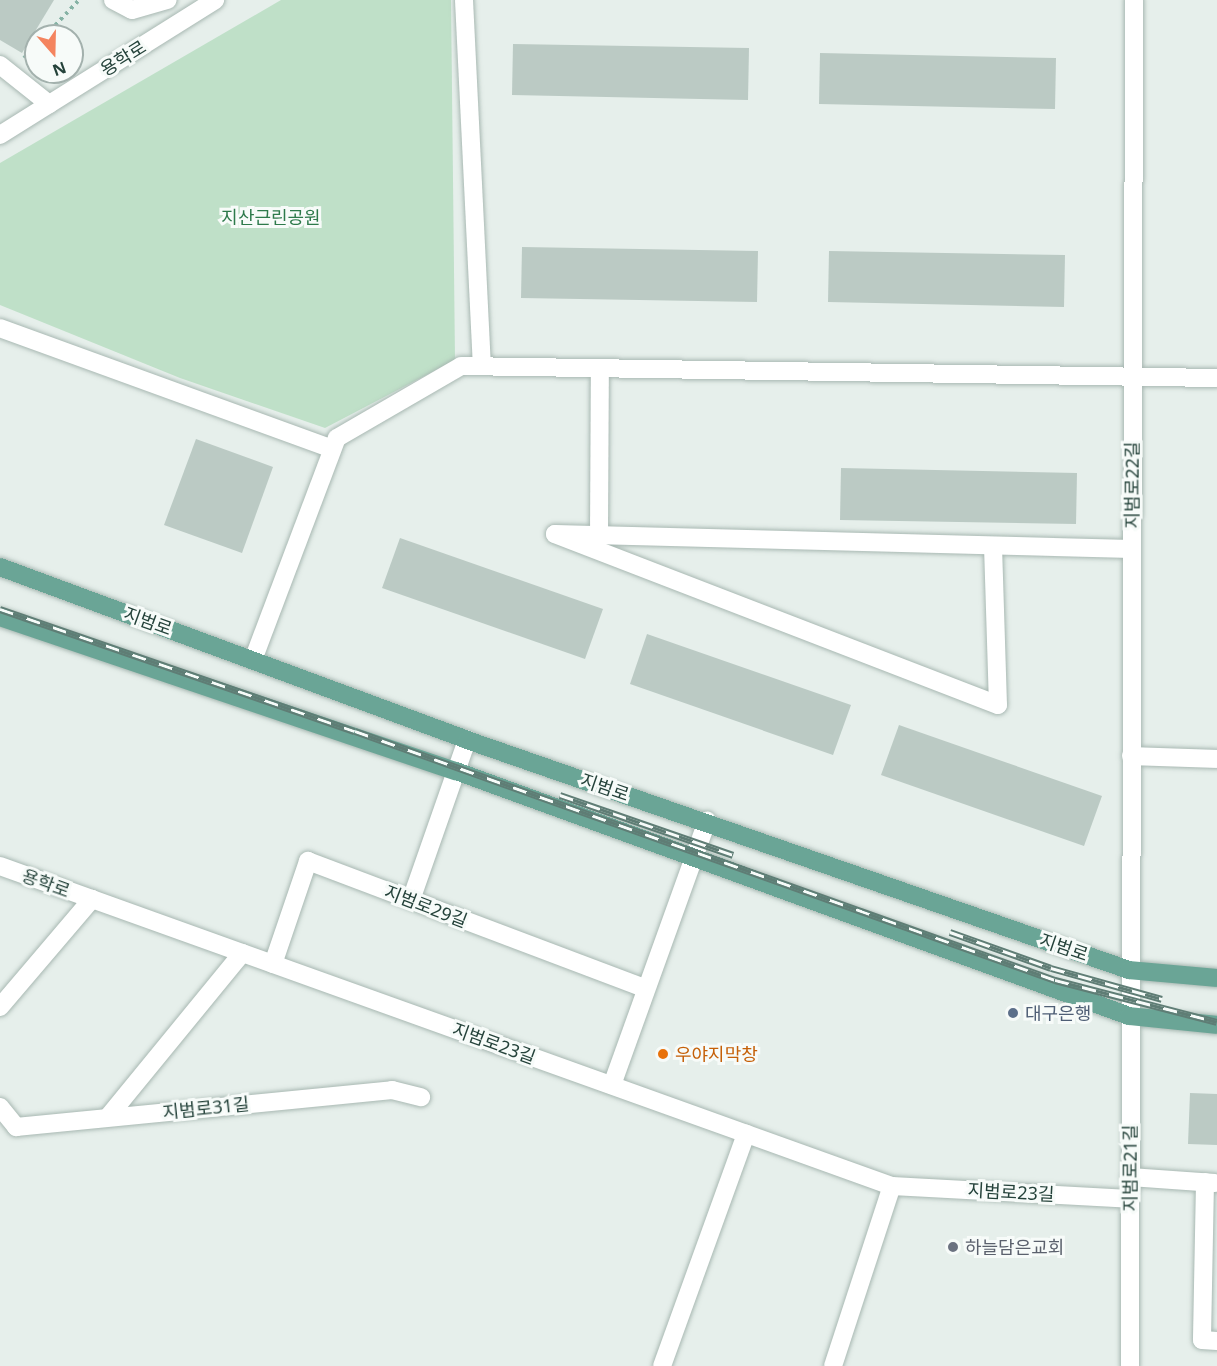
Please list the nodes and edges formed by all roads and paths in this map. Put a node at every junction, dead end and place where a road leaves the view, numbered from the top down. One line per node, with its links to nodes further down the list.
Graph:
1 (79, 0): 7 (path)
2 (113, 0): 3 (street)
3 (168, 0)
4 (215, 0): 9 (street, 용학로)
5 (464, 0): 12 (street)
6 (1134, 0): 14 (street, 지범로22길)
7 (56, 24)
8 (0, 65): 9 (street)
9 (49, 104): 10 (street, 용학로)
10 (0, 135)
11 (0, 328): 16 (street)
12 (483, 366): 13 (street); 16 (street)
13 (600, 368): 14 (street); 17 (street)
14 (1132, 377): 15 (street); 19 (street, 지범로22길)
15 (1217, 378)
16 (332, 449): 22 (street)
17 (599, 536): 18 (street); 18 (street)
18 (993, 546): 19 (street)
19 (1131, 549): 24 (street, 지범로22길)
20 (0, 567): 22 (main road, 지범로)
21 (0, 617): 26 (main road)
22 (253, 660): 23 (main road, 지범로)
23 (467, 740): 26 (street); 27 (main road, 지범로)
24 (1131, 756): 25 (street); 34 (street, 지범로22길)
25 (1217, 759)
26 (456, 771): 28 (main road); 31 (street)
27 (707, 821): 28 (street); 34 (main road, 지범로)
28 (693, 860): 36 (street); 38 (main road)
29 (0, 866): 30 (street, 용학로)
30 (92, 899): 32 (street, 지범로23길); 37 (street)
31 (411, 900): 33 (street, 지범로29길); 36 (street, 지범로29길)
32 (242, 953): 33 (street, 지범로23길); 43 (street)
33 (273, 964): 40 (street, 지범로23길)
34 (1129, 970): 35 (main road, 지범로); 38 (street, 지범로21길)
35 (1217, 978)
36 (646, 989): 40 (street)
37 (0, 1007)
38 (1129, 1016): 39 (main road); 45 (street, 지범로21길)
39 (1217, 1025)
40 (612, 1085): 44 (street, 지범로23길)
41 (421, 1097): 43 (street, 지범로31길)
42 (0, 1107): 43 (street, 지범로31길)
43 (108, 1117)
44 (746, 1134): 47 (street, 지범로23길); 50 (street)
45 (1130, 1177): 46 (street); 48 (street, 지범로21길)
46 (1211, 1182): 49 (street)
47 (892, 1186): 48 (street, 지범로23길); 51 (street)
48 (1130, 1199): 53 (street, 지범로21길)
49 (1217, 1341)
50 (662, 1366)
51 (833, 1366): 52 (street)
52 (842, 1366)
53 (1130, 1366)

